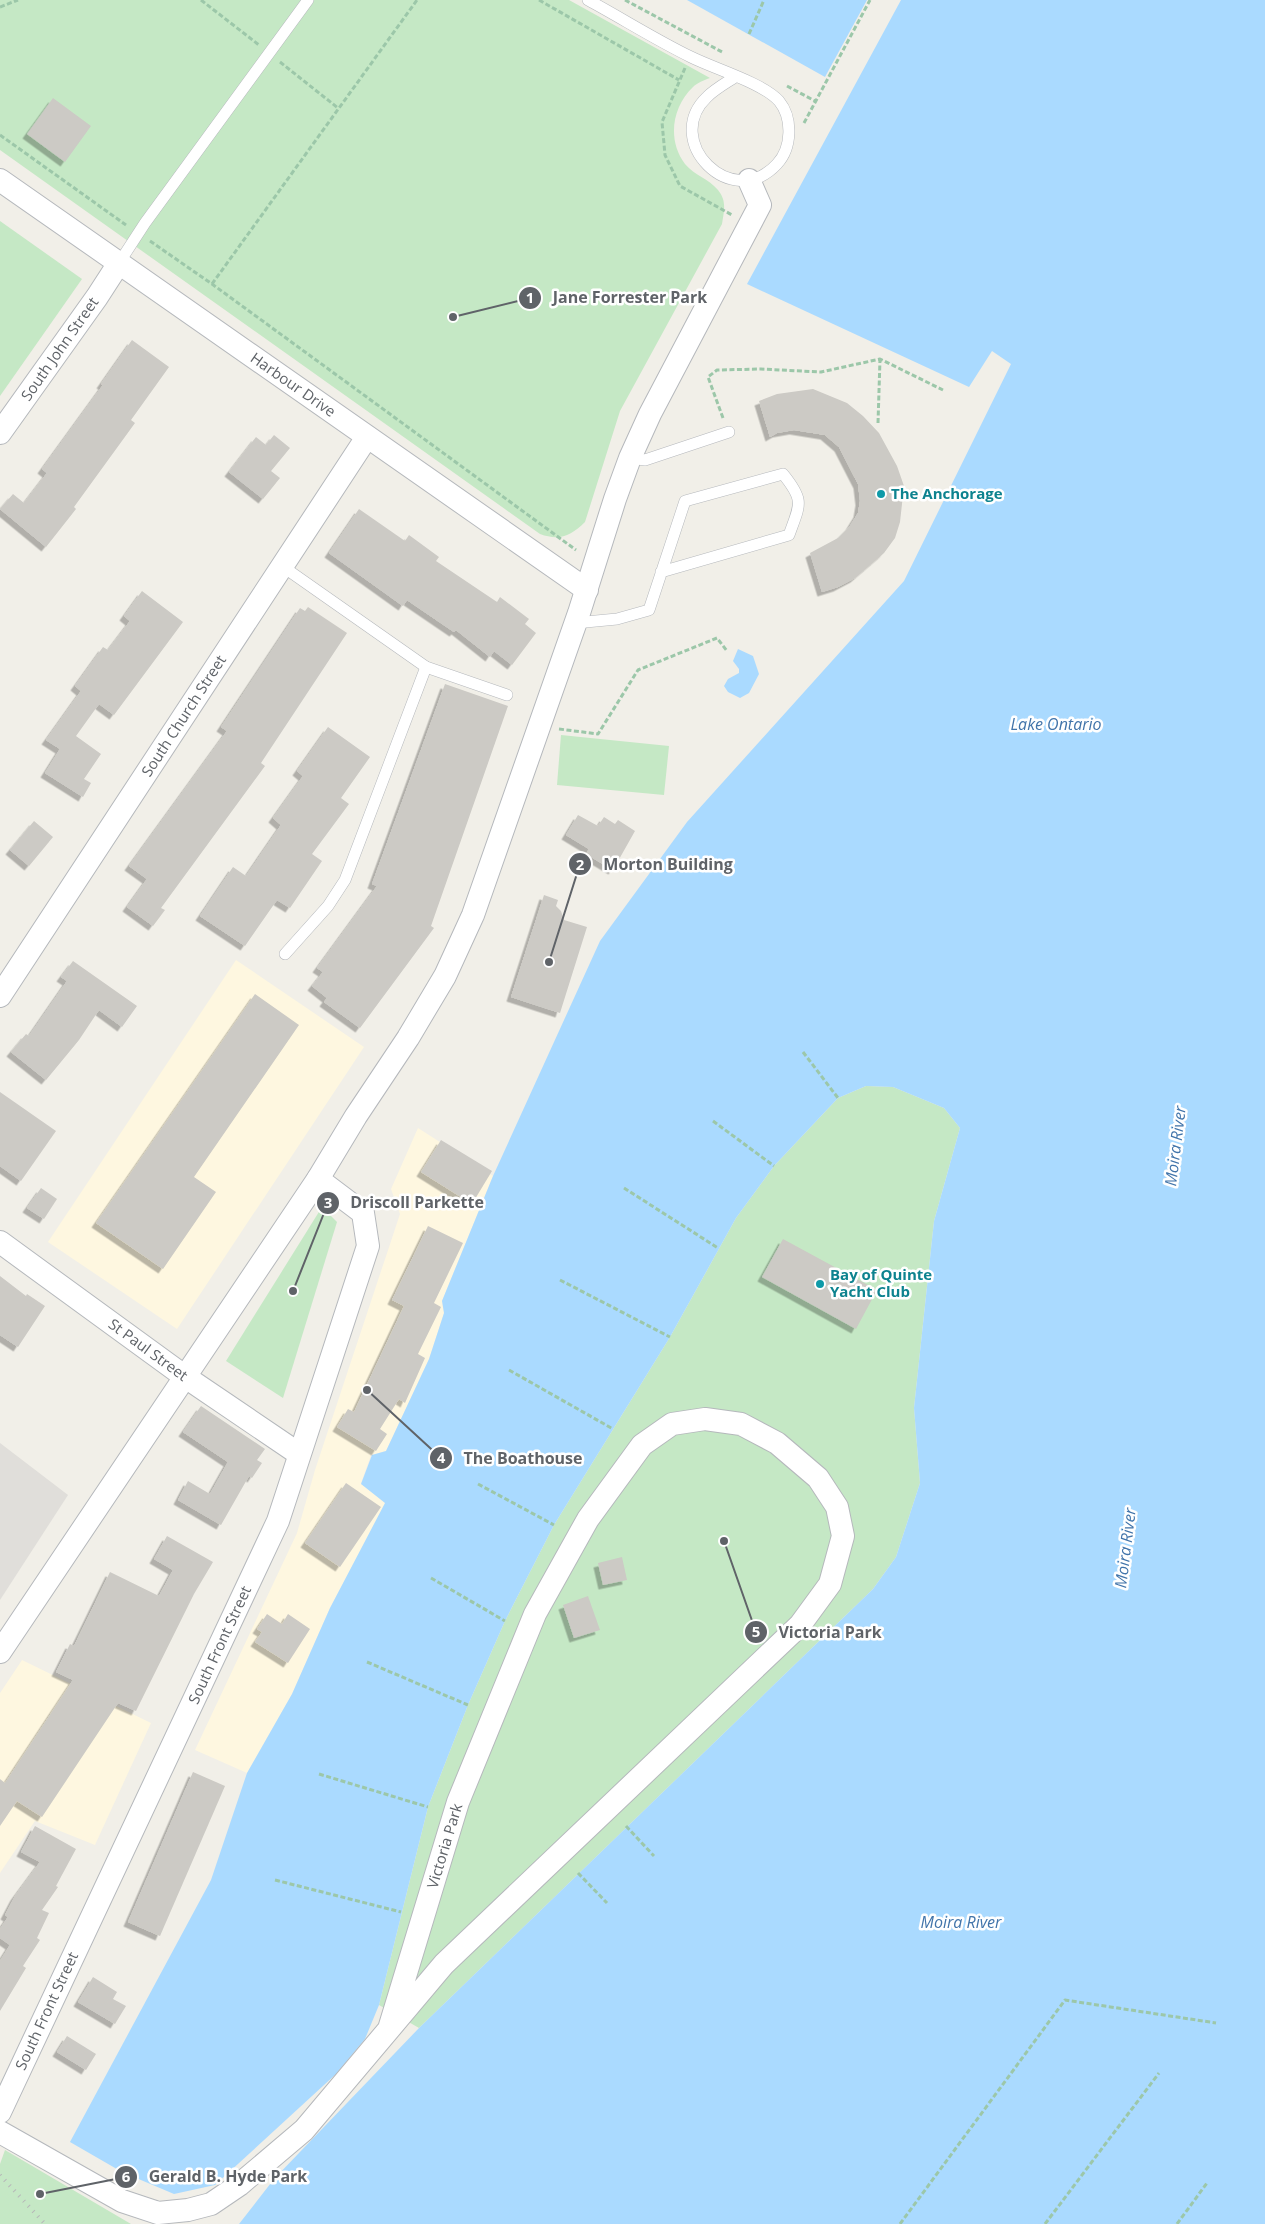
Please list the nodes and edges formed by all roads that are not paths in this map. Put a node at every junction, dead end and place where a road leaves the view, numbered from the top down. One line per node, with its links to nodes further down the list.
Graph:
1 (308, 0): 6 (lane)
2 (588, 0): 3 (lane)
3 (735, 77): 5 (lane); 5 (lane)
4 (0, 180): 6 (street, Harbour Drive)
5 (749, 180): 10 (street)
6 (119, 263): 8 (street, South John Street); 9 (street, Harbour Drive)
7 (728, 432): 10 (lane)
8 (0, 433)
9 (367, 437): 11 (street, South Church Street); 13 (street, Harbour Drive)
10 (630, 458): 13 (street)
11 (282, 566): 15 (lane); 18 (street, South Church Street)
12 (661, 572): 12 (lane); 14 (lane)
13 (586, 590): 14 (street)
14 (575, 622): 19 (street)
15 (426, 667): 16 (lane); 17 (lane)
16 (507, 695)
17 (285, 954)
18 (0, 996)
19 (318, 1179): 21 (street); 22 (street, South Front Street)
20 (0, 1242): 21 (street, St Paul Street)
21 (184, 1376): 22 (street, St Paul Street); 23 (street)
22 (299, 1454): 25 (street, South Front Street)
23 (0, 1652)
24 (389, 2029): 24 (street, Victoria Park); 26 (street, Victoria Park)
25 (0, 2112)
26 (0, 2132)

